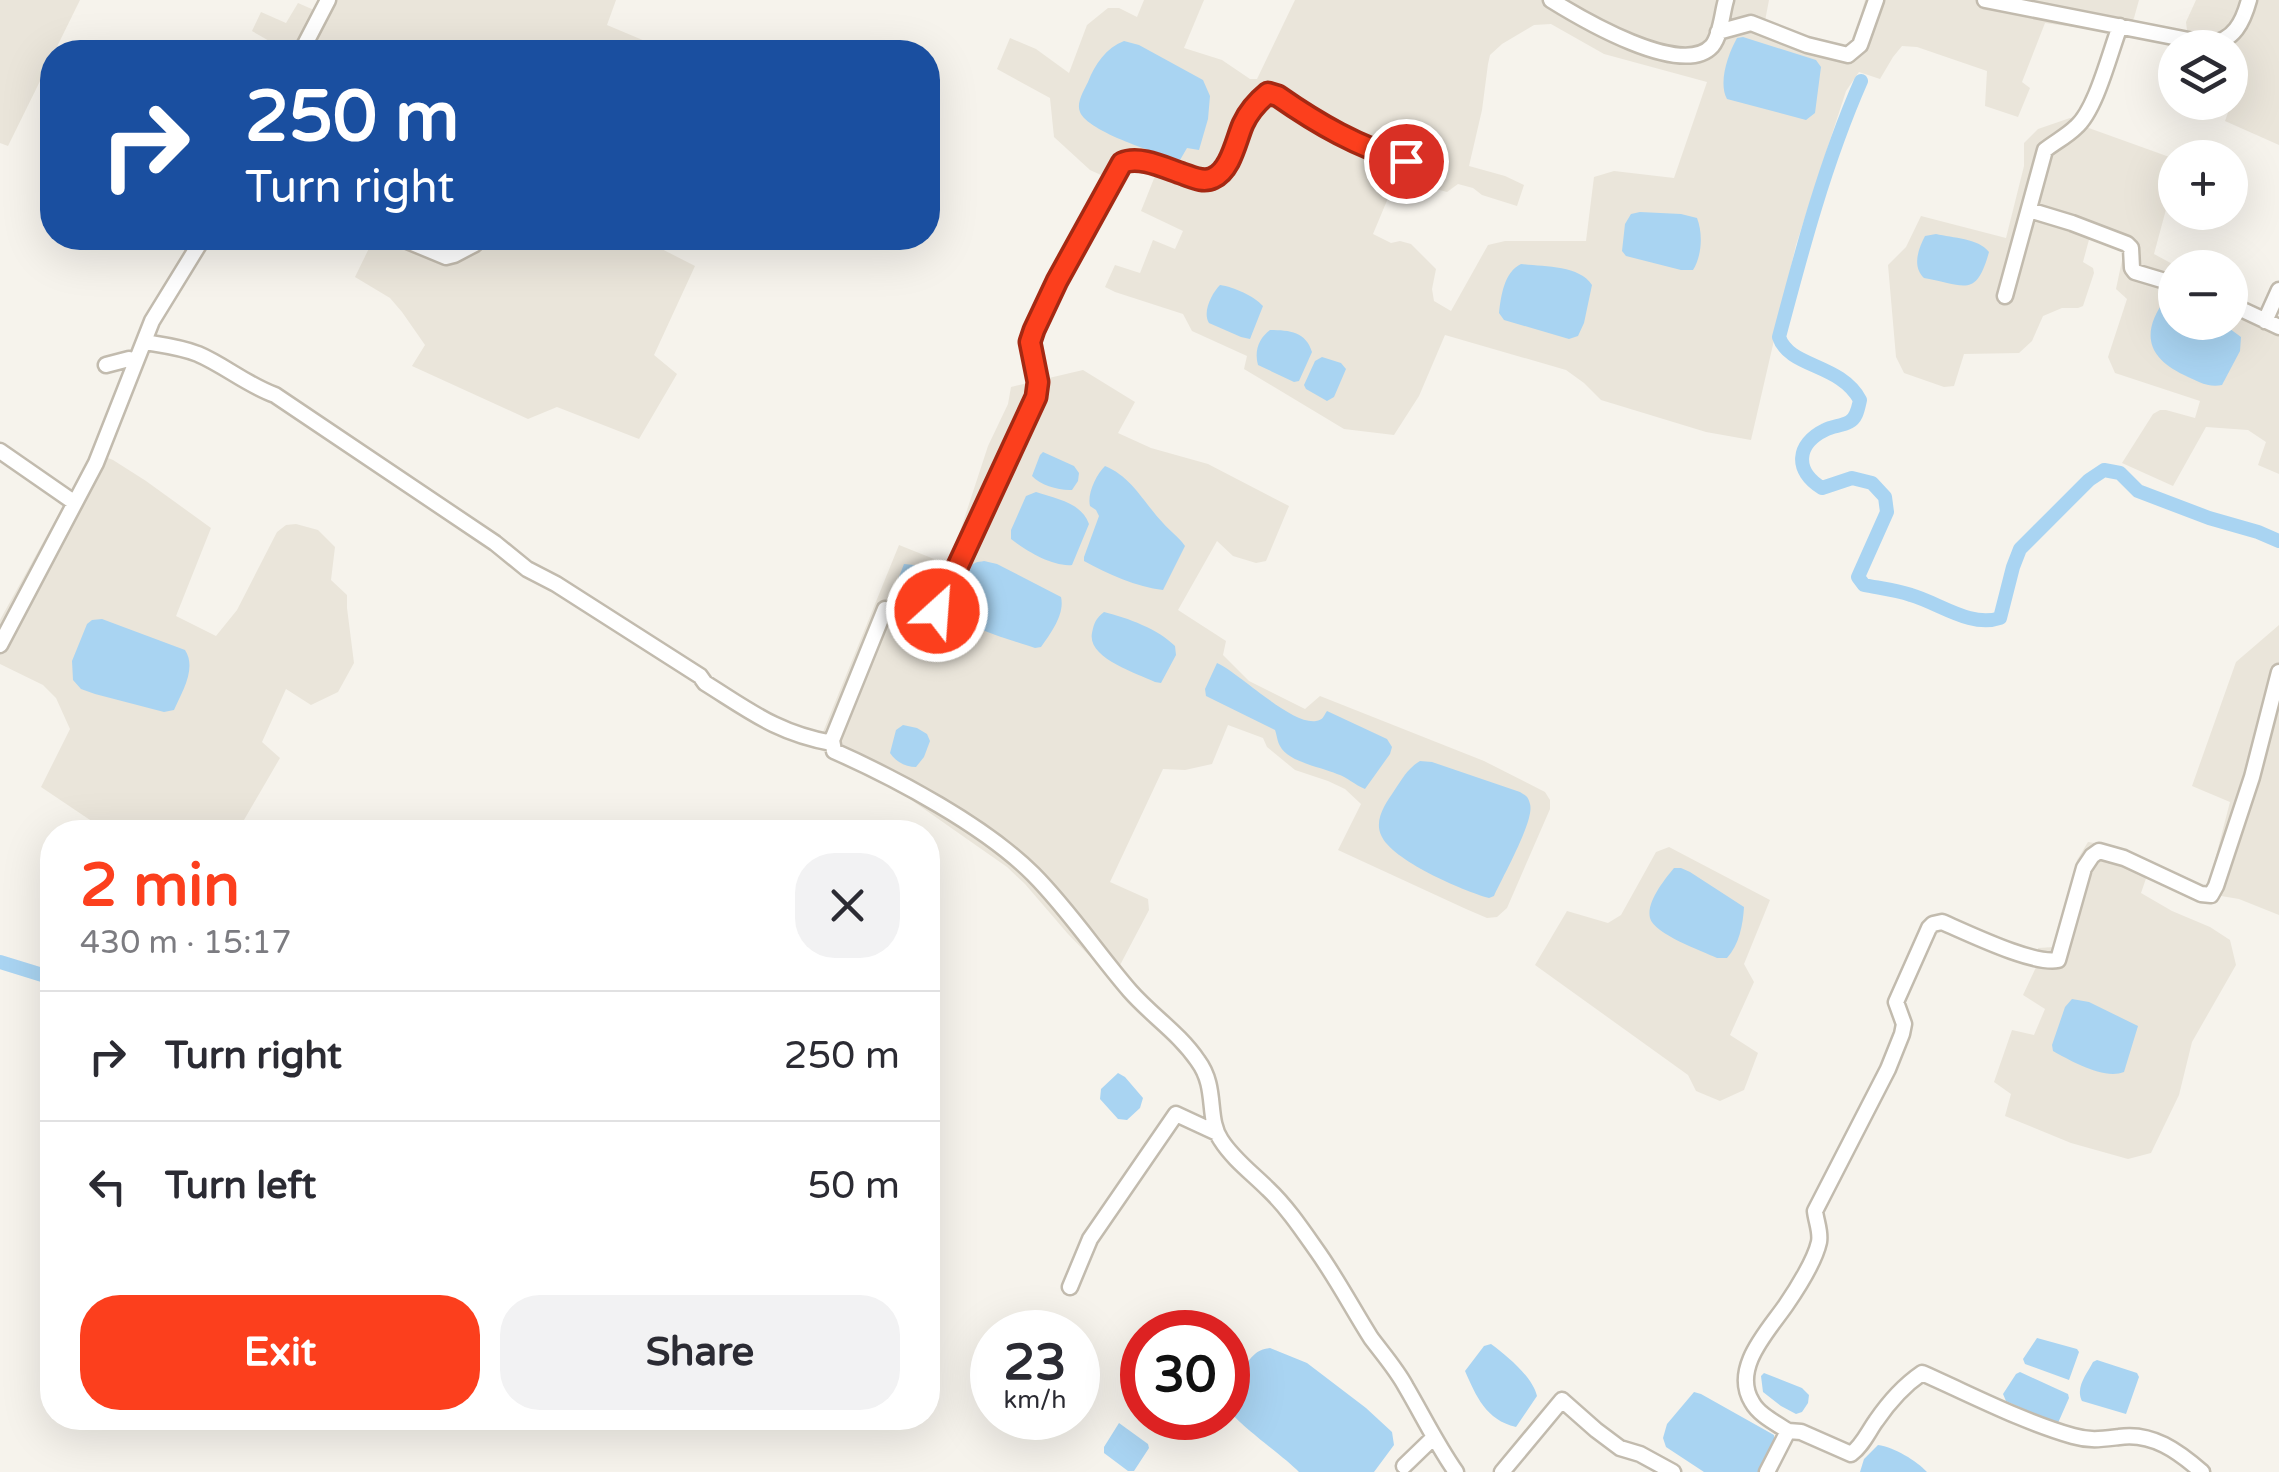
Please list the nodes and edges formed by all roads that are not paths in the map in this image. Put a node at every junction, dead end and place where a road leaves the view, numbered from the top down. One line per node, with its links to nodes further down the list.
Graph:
1 (328, 0): 9 (street)
2 (1550, 0): 8 (street)
3 (1726, 0): 8 (street)
4 (1876, 0): 8 (street)
5 (1985, 0): 7 (street)
6 (2249, 0): 7 (street)
7 (2120, 26): 11 (street)
8 (1718, 32)
9 (307, 40)
10 (1429, 168): 27 (street)
11 (2029, 210): 15 (street); 17 (street)
12 (195, 250): 20 (street)
13 (431, 250): 14 (street)
14 (464, 250)
15 (2158, 279)
16 (2279, 290): 19 (street)
17 (2005, 296)
18 (2248, 313): 19 (street)
19 (2272, 324)
20 (144, 342): 21 (street); 27 (street)
21 (136, 360): 22 (street); 24 (street)
22 (106, 365)
23 (0, 451): 24 (street)
24 (75, 503): 25 (street)
25 (0, 645)
26 (2279, 672): 30 (street)
27 (832, 743): 28 (street)
28 (1217, 1132): 29 (street); 31 (street)
29 (1070, 1287)
30 (1788, 1431): 36 (street); 37 (street)
31 (1434, 1438): 32 (street); 33 (street)
32 (1404, 1466)
33 (1456, 1472)
34 (1502, 1472): 35 (street)
35 (1674, 1472)
36 (1768, 1472)
37 (2202, 1472)

